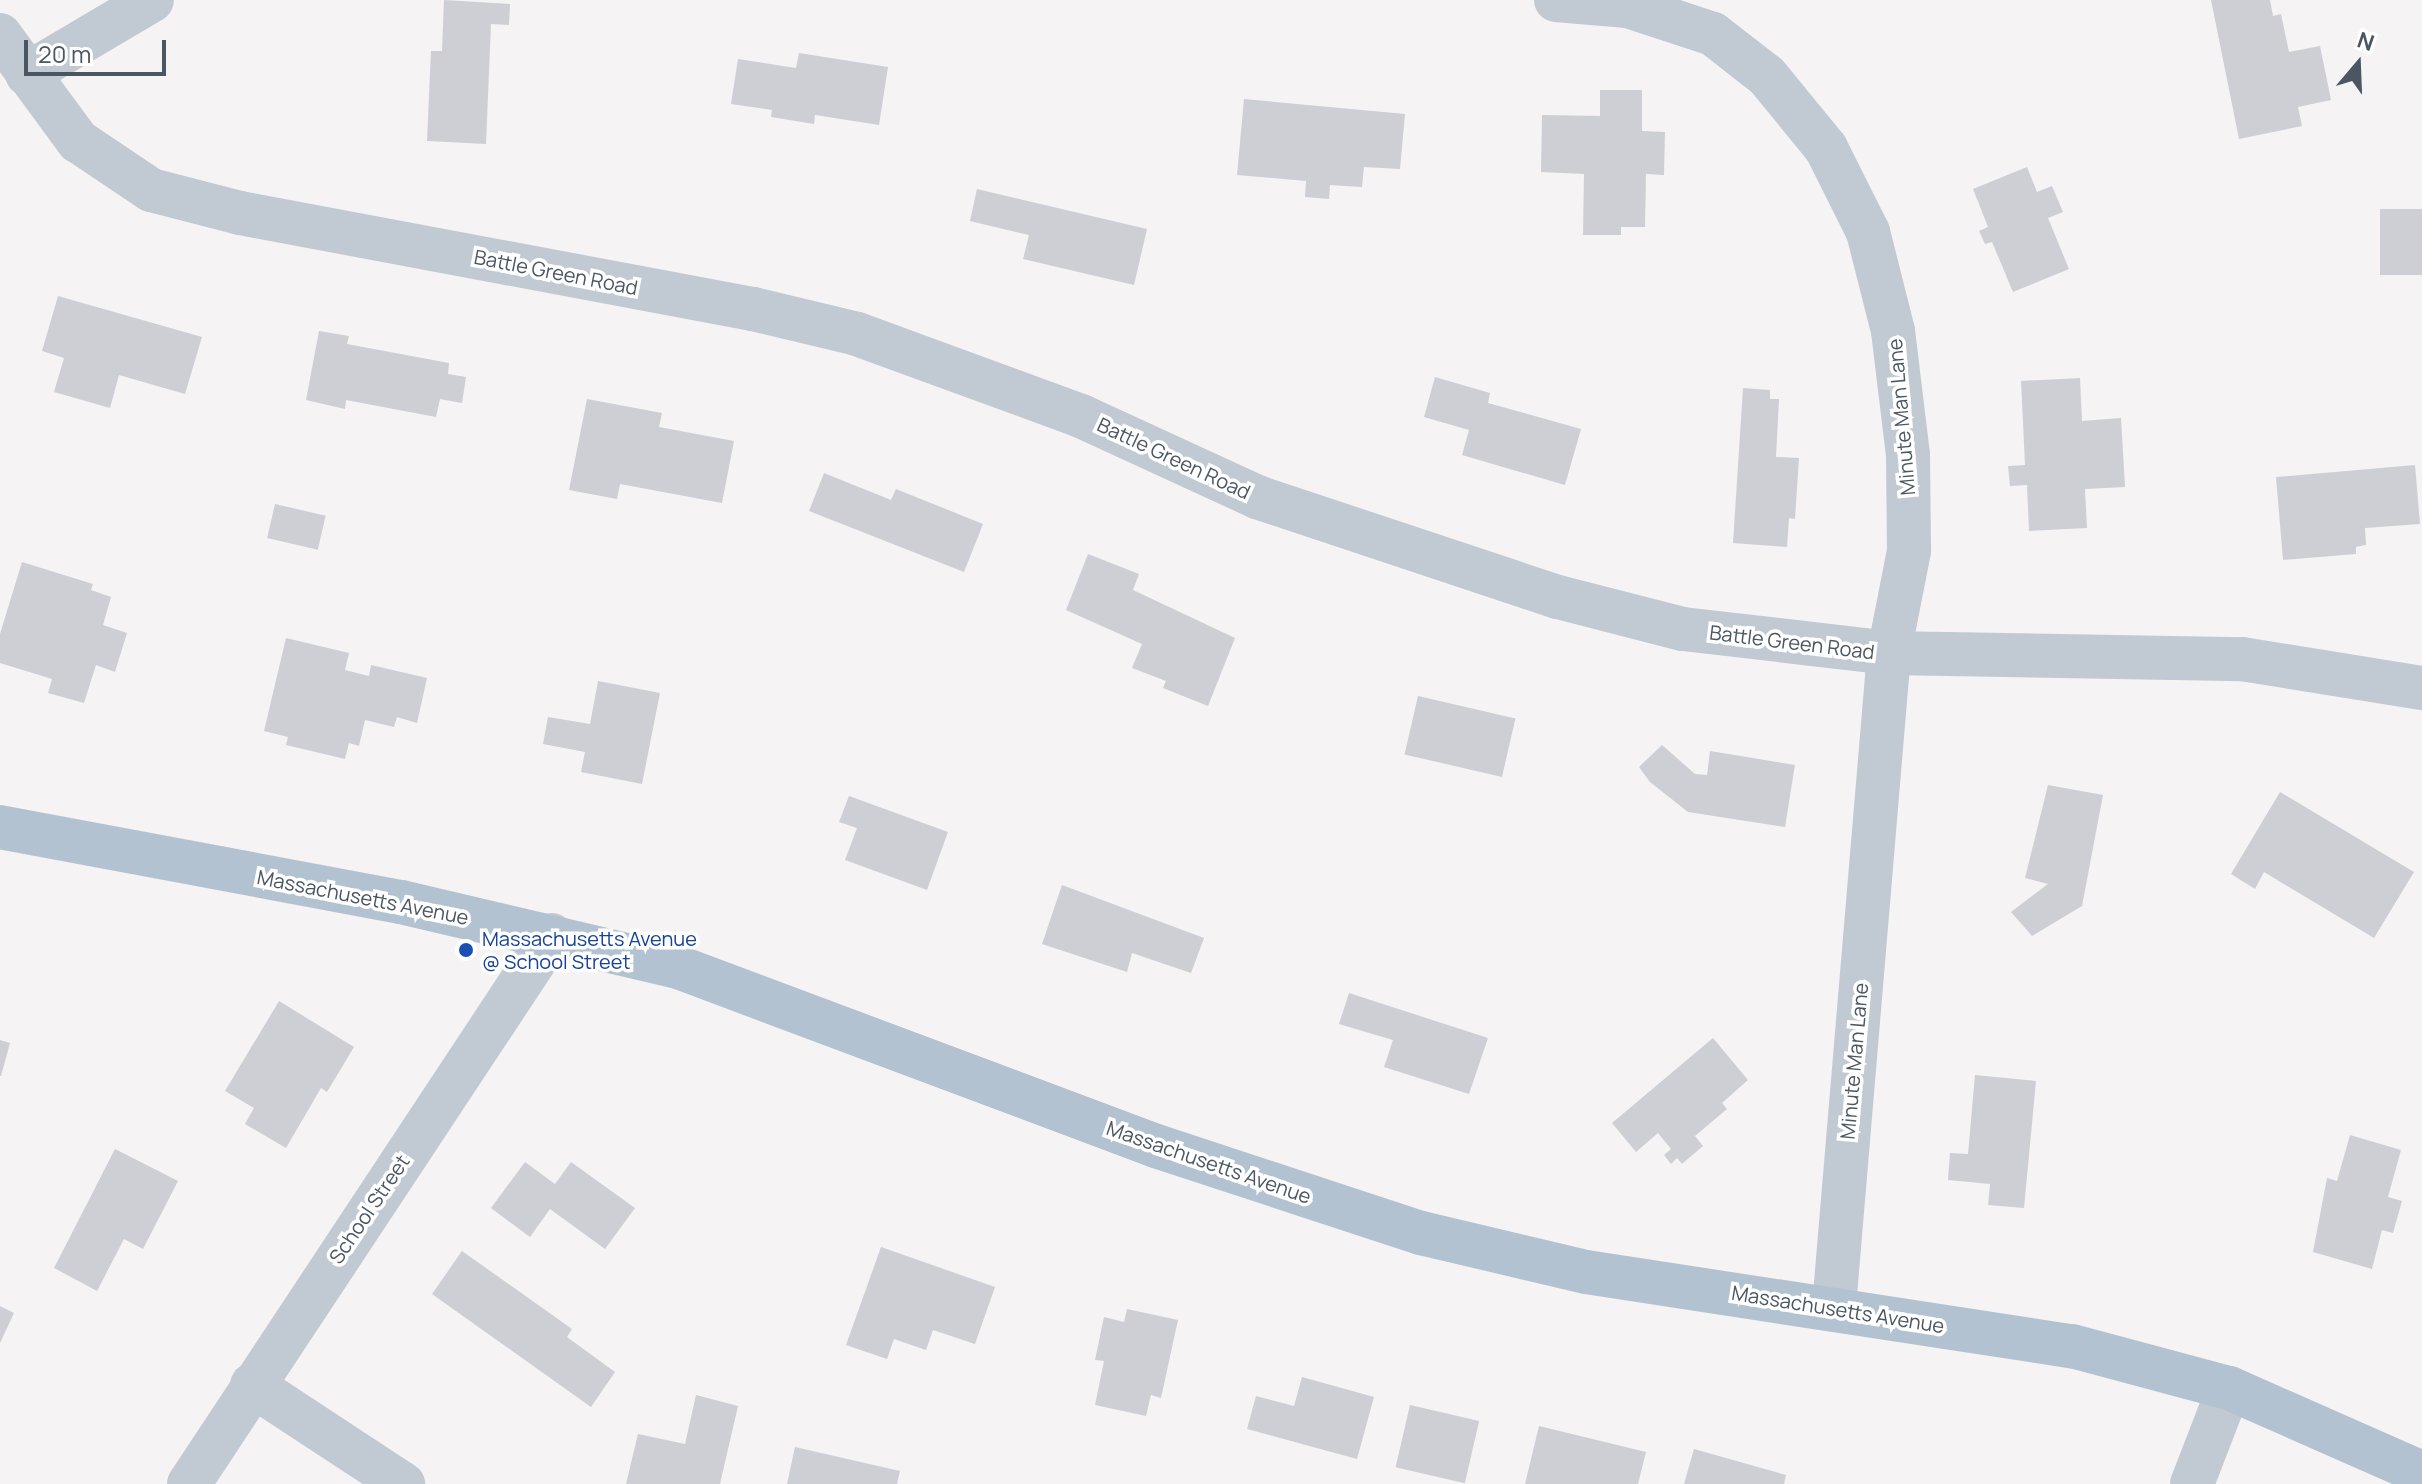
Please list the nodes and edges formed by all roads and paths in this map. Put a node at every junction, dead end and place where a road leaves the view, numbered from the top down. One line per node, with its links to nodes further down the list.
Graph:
1 (152, 0): 4 (street)
2 (1556, 0): 5 (street, Minute Man Lane)
3 (0, 35): 4 (street, Battle Green Road)
4 (27, 74): 5 (street, Battle Green Road)
5 (1889, 653): 6 (street, Battle Green Road); 9 (street, Minute Man Lane)
6 (2422, 688)
7 (0, 827): 8 (main road, Massachusetts Avenue)
8 (552, 935): 9 (main road, Massachusetts Avenue); 10 (street, School Street)
9 (1834, 1307): 11 (main road, Massachusetts Avenue)
10 (252, 1385): 13 (street, School Street); 14 (street)
11 (2229, 1388): 12 (main road, Massachusetts Avenue); 15 (street)
12 (2422, 1473)
13 (189, 1484)
14 (403, 1484)
15 (2192, 1484)

